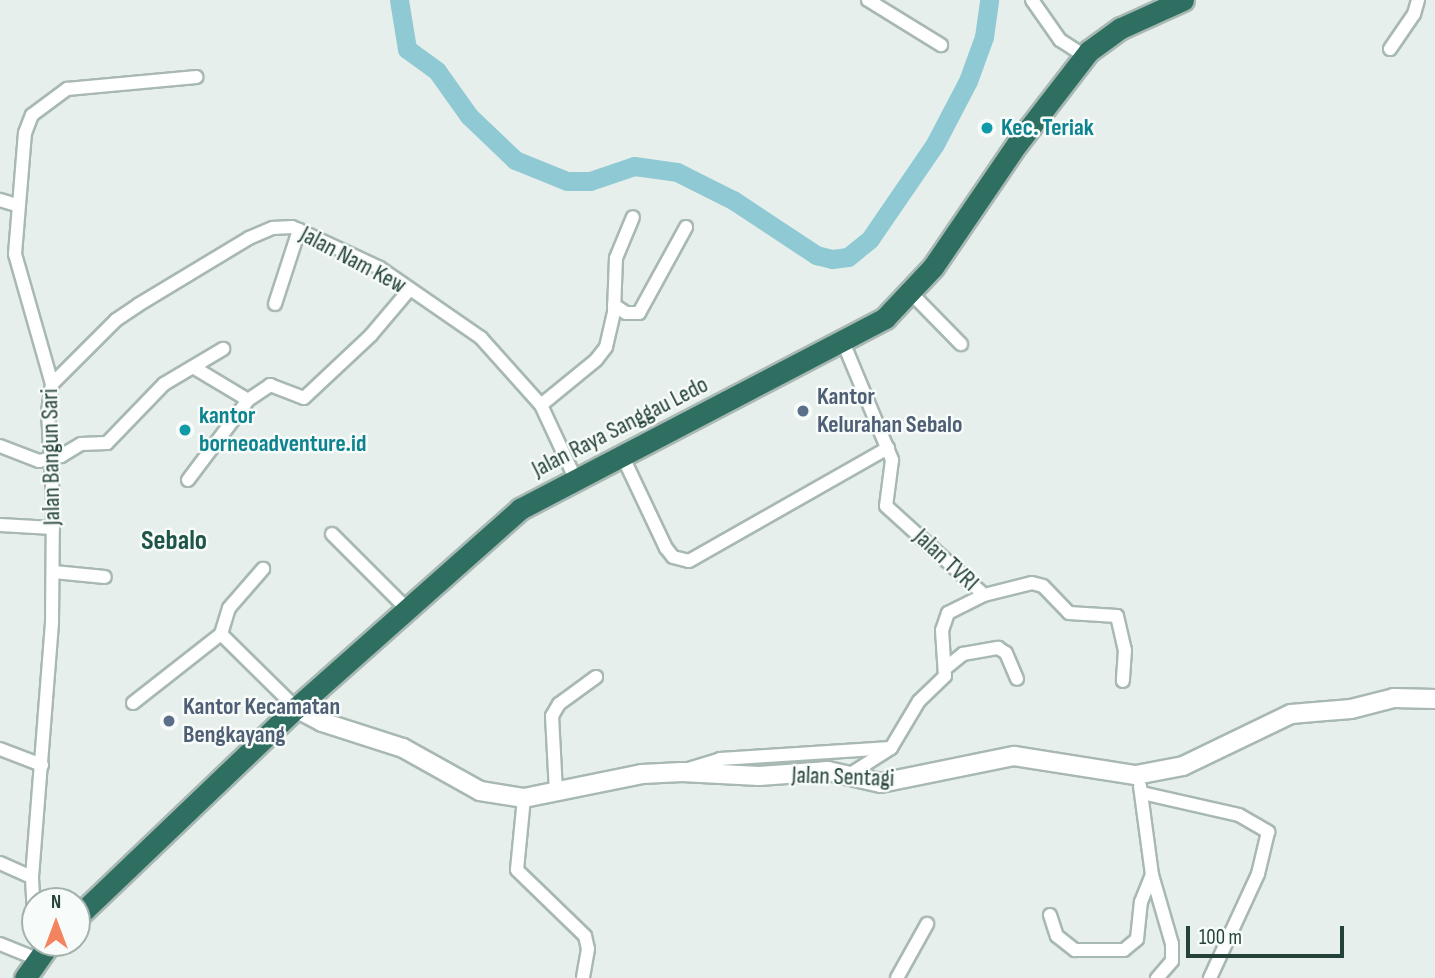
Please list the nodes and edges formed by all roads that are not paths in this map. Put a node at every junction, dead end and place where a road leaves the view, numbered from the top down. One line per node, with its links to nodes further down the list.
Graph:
1 (868, 0): 5 (street)
2 (1032, 0): 7 (street)
3 (1183, 0): 7 (highway, Jalan Raya Sanggau Ledo)
4 (1418, 0): 6 (street)
5 (941, 44)
6 (1390, 49)
7 (1085, 57): 15 (highway, Jalan Raya Sanggau Ledo)
8 (196, 77): 10 (street, Jalan Bangun Sari)
9 (0, 200): 10 (street)
10 (16, 205): 22 (street, Jalan Bangun Sari)
11 (633, 217): 17 (street)
12 (686, 227): 17 (street)
13 (299, 230): 14 (street, Jalan Nam Kew); 16 (street); 22 (street, Jalan Nam Kew)
14 (410, 289): 23 (street); 24 (street, Jalan Nam Kew)
15 (910, 292): 18 (highway, Jalan Raya Sanggau Ledo); 19 (street)
16 (275, 304)
17 (614, 305): 24 (street)
18 (843, 342): 27 (street, Jalan TVRI); 29 (highway, Jalan Raya Sanggau Ledo)
19 (961, 344)
20 (223, 349): 21 (street)
21 (193, 367): 23 (street); 28 (street)
22 (52, 384): 25 (street, Jalan Bangun Sari)
23 (248, 400): 32 (street)
24 (541, 405): 31 (street, Jalan Nam Kew)
25 (50, 438): 28 (street); 30 (street, Jalan Bangun Sari)
26 (0, 446): 30 (street)
27 (888, 449): 29 (street); 39 (street, Jalan TVRI)
28 (69, 451): 30 (street)
29 (621, 453): 31 (highway, Jalan Raya Sanggau Ledo)
30 (53, 460): 34 (street, Jalan Bangun Sari)
31 (575, 478): 40 (highway, Jalan Raya Sanggau Ledo)
32 (188, 480)
33 (0, 525): 34 (street)
34 (53, 528): 37 (street, Jalan Bangun Sari)
35 (332, 534): 40 (street)
36 (263, 569): 41 (street)
37 (54, 572): 38 (street); 51 (street, Jalan Bangun Sari)
38 (105, 577)
39 (984, 595): 42 (street, Jalan TVRI); 45 (street)
40 (406, 608): 48 (highway, Jalan Raya Sanggau Ledo)
41 (221, 635): 47 (street); 48 (street)
42 (947, 667): 44 (street); 49 (street)
43 (596, 677): 55 (street)
44 (1017, 679)
45 (1123, 681)
46 (1435, 699): 54 (main road, Jalan Sentagi)
47 (133, 703)
48 (296, 708): 57 (main road, Jalan Sentagi); 62 (highway, Jalan Raya Sanggau Ledo)
49 (891, 748): 52 (street); 53 (street)
50 (0, 749): 51 (street)
51 (42, 765): 60 (street, Jalan Bangun Sari)
52 (682, 772): 53 (main road, Jalan Sentagi); 55 (main road, Jalan Sentagi)
53 (849, 775): 54 (main road, Jalan Sentagi)
54 (1136, 775): 56 (street)
55 (556, 792): 57 (main road, Jalan Sentagi)
56 (1142, 793): 59 (street); 72 (street)
57 (524, 798): 69 (street)
58 (0, 863): 60 (street)
59 (1152, 874): 63 (street); 71 (street)
60 (32, 877): 61 (street, Jalan Bangun Sari)
61 (33, 887)
62 (91, 903)
63 (1050, 915)
64 (927, 924): 70 (street)
65 (0, 944): 66 (street)
66 (21, 946)
67 (35, 957): 68 (highway)
68 (25, 978)
69 (583, 978)
70 (897, 978)
71 (1157, 978)
72 (1210, 978)

